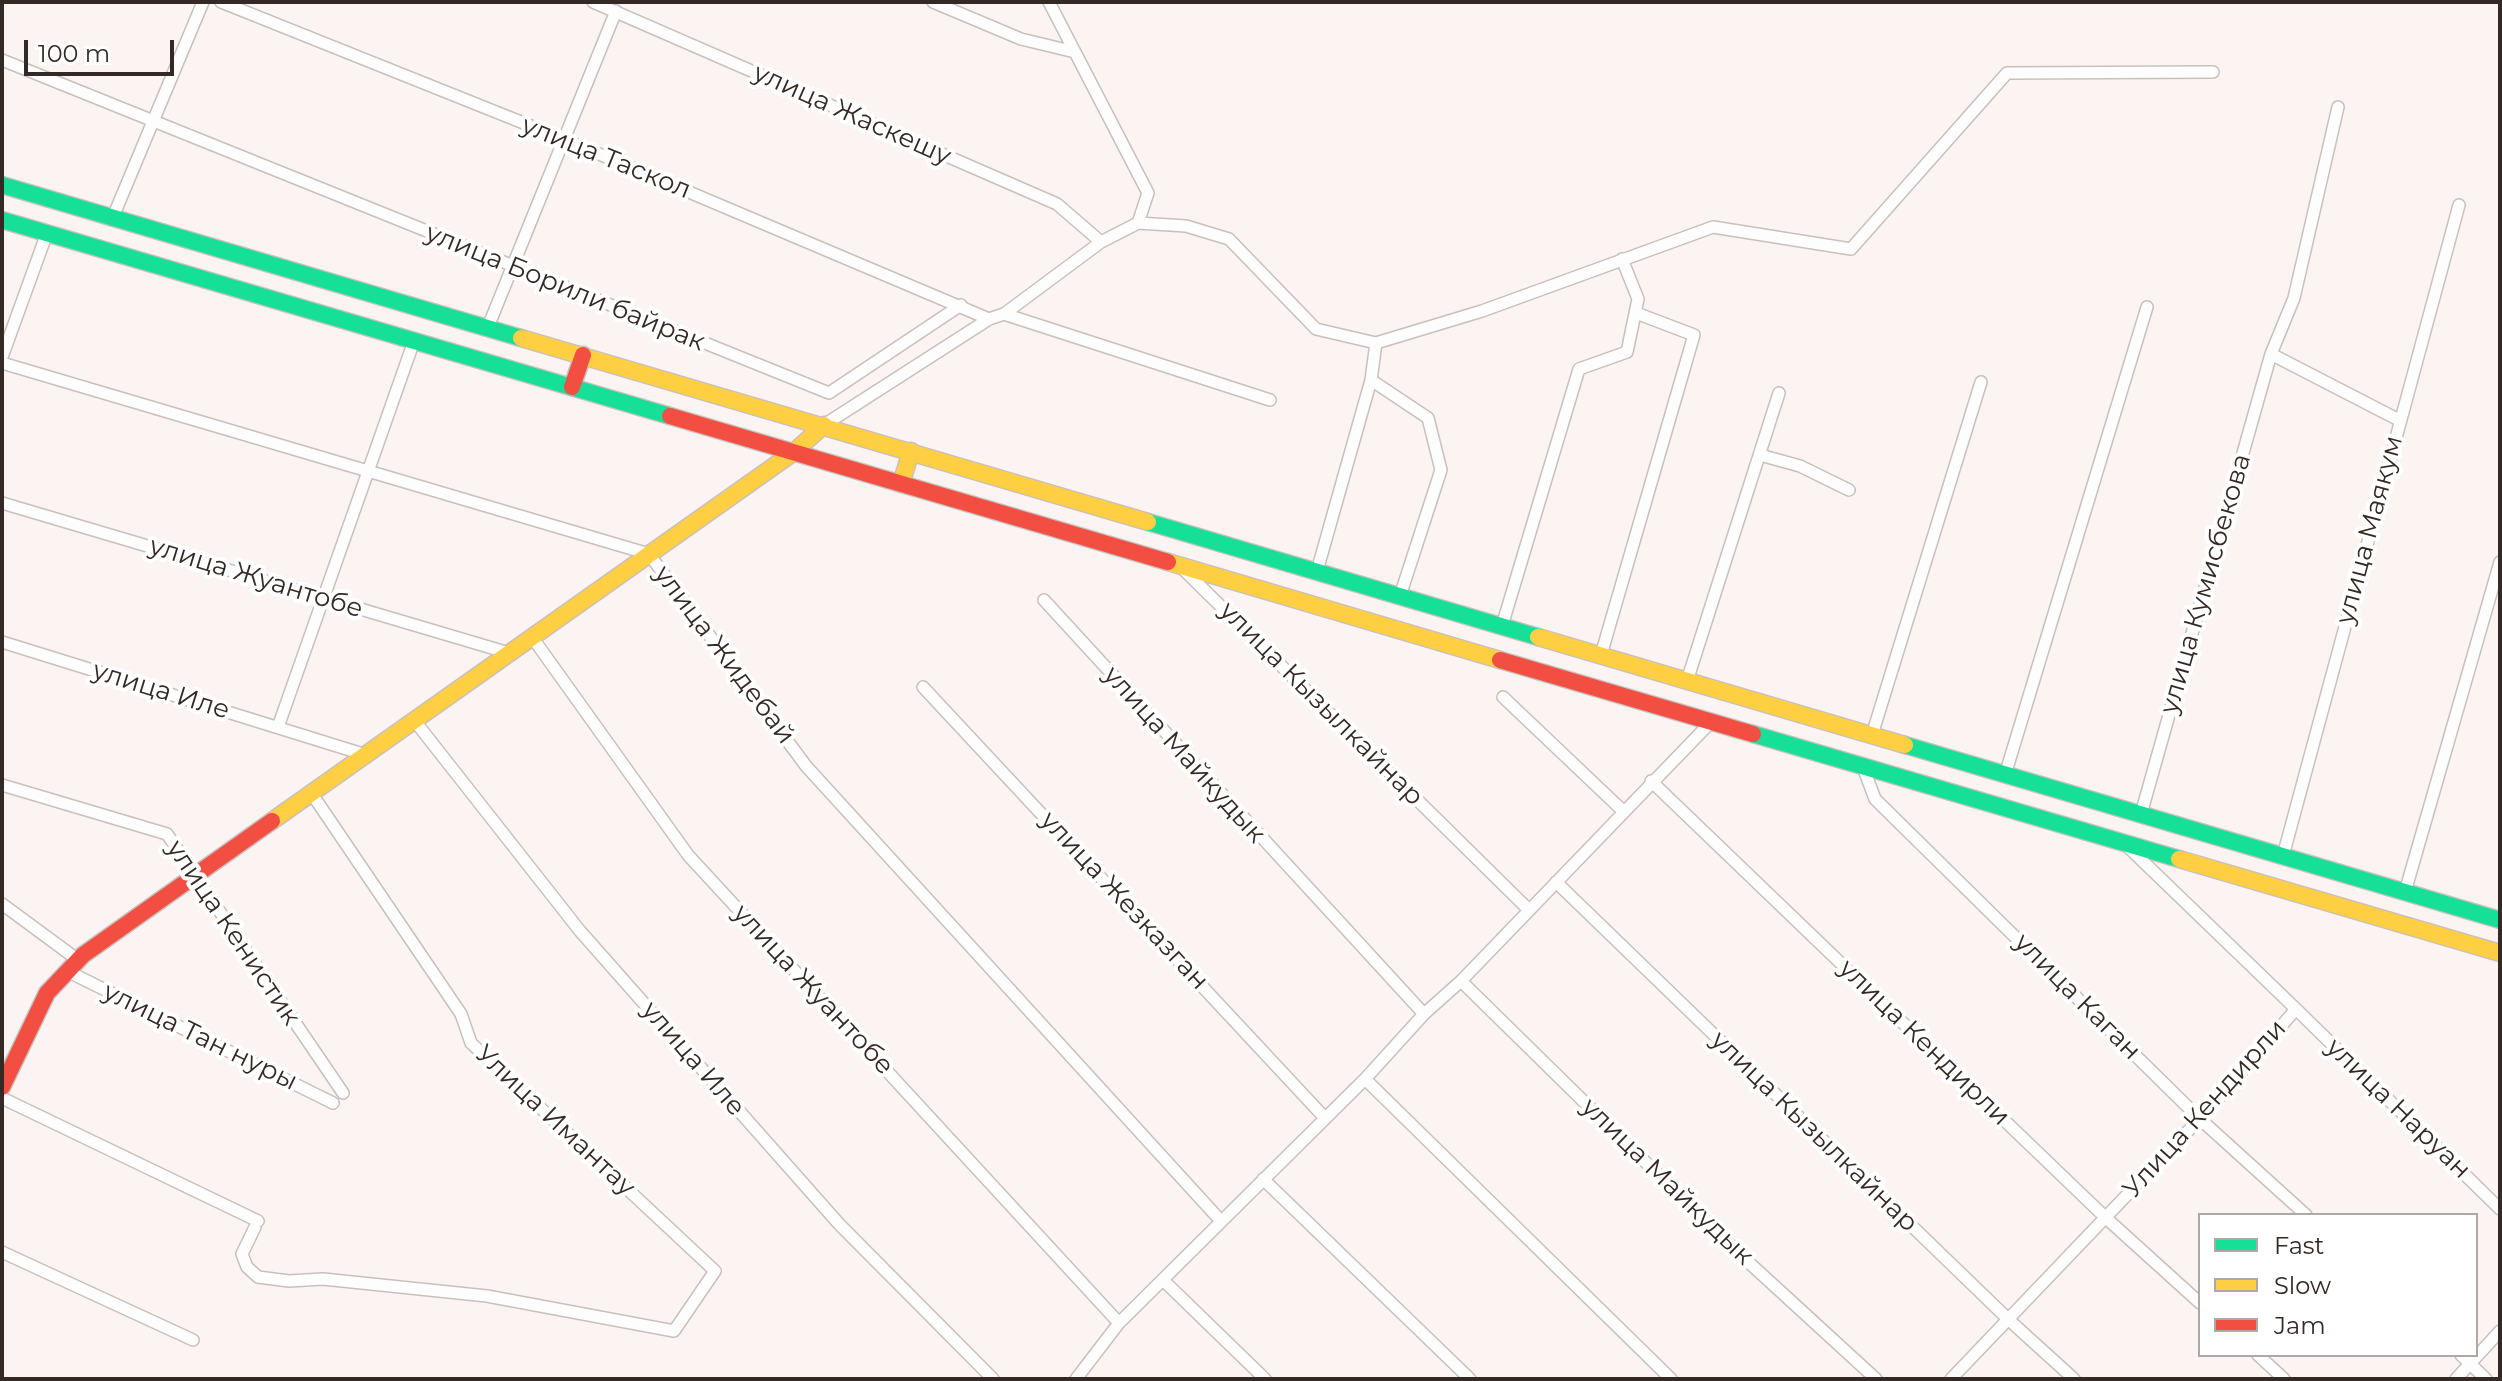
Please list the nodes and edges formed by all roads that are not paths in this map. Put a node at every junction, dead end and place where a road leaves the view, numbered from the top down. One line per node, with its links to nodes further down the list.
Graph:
1 (203, 2): 11 (street)
2 (221, 2): 12 (street, улица Таскол)
3 (593, 2): 6 (street, улица Жаскешу)
4 (933, 2): 7 (street)
5 (1049, 2): 7 (street)
6 (616, 11): 12 (street); 19 (street, улица Жаскешу)
7 (1075, 52): 17 (street)
8 (2, 60): 11 (street, улица Борили байрак)
9 (2213, 72): 20 (street)
10 (2338, 107): 30 (street, улица Кумисбекова)
11 (153, 121): 15 (street); 21 (street, улица Борили байрак)
12 (566, 140): 21 (street); 22 (street, улица Таскол)
13 (2, 185): 15 (main road)
14 (2459, 205): 38 (street, улица Маякум)
15 (113, 217): 27 (main road)
16 (2, 220): 18 (main road)
17 (1138, 223): 19 (street); 29 (street)
18 (47, 233): 28 (main road); 32 (street)
19 (1101, 242): 25 (street)
20 (1622, 259): 24 (street); 29 (street)
21 (510, 266): 22 (street, улица Борили байрак); 27 (street)
22 (961, 305): 26 (street, улица Таскол)
23 (2147, 307): 68 (street)
24 (1636, 313): 54 (street); 58 (street)
25 (1004, 314): 26 (street); 37 (street)
26 (989, 319): 39 (street)
27 (488, 327): 31 (main road)
28 (414, 341): 35 (main road); 43 (street)
29 (1376, 343): 33 (street)
30 (2271, 354): 38 (street); 73 (street, улица Кумисбекова)
31 (583, 355): 35 (main road); 39 (main road)
32 (2, 360): 43 (street, улица Жидебай)
33 (1371, 380): 50 (street); 51 (street)
34 (1981, 382): 65 (street)
35 (572, 387): 41 (main road)
36 (1779, 393): 42 (street)
37 (1270, 400)
38 (2399, 420): 75 (street, улица Маякум)
39 (824, 425): 40 (main road); 41 (main road)
40 (911, 451): 44 (main road); 50 (main road)
41 (794, 452): 44 (main road); 47 (main road)
42 (1760, 455): 45 (street); 59 (street)
43 (370, 473): 47 (street, улица Жидебай); 52 (street)
44 (901, 484): 49 (main road)
45 (1849, 490)
46 (2, 503): 52 (street, улица Жуантобе)
47 (649, 554): 55 (main road); 98 (street, улица Жидебай)
48 (2500, 562): 78 (street)
49 (1181, 566): 63 (main road); 80 (street, улица Кызылкайнар)
50 (1317, 571): 51 (main road)
51 (1400, 596): 54 (main road)
52 (325, 598): 57 (street, улица Жуантобе); 64 (street)
53 (1044, 600): 86 (street, улица Майкудык)
54 (1502, 626): 58 (main road)
55 (532, 637): 57 (main road); 103 (street, улица Жуантобе)
56 (2, 642): 64 (street, улица Иле)
57 (509, 653): 62 (main road)
58 (1601, 655): 59 (main road)
59 (1687, 681): 65 (main road)
60 (923, 687): 92 (street, улица Жезказган)
61 (1503, 697): 72 (street)
62 (414, 720): 66 (main road); 111 (street, улица Иле)
63 (1711, 722): 67 (main road); 69 (street)
64 (278, 727): 66 (street, улица Иле)
65 (1872, 735): 68 (main road)
66 (366, 755): 71 (main road)
67 (1863, 767): 74 (main road); 93 (street, улица Каган)
68 (2005, 775): 73 (main road)
69 (1651, 781): 72 (street); 97 (street, улица Кендирли)
70 (2, 785): 76 (street, улица Кенистик)
71 (312, 794): 76 (main road); 90 (street, Улица Имантау)
72 (1623, 811): 77 (street)
73 (2141, 814): 75 (main road)
74 (2127, 846): 82 (main road); 85 (street, Улица Кендирли)
75 (2283, 856): 78 (main road)
76 (195, 878): 83 (main road); 89 (street, улица Кенистик)
77 (1556, 882): 80 (street); 102 (street, улица Кызылкайнар)
78 (2405, 892): 81 (main road)
79 (2, 904): 83 (street, улица Тан нуры)
80 (1529, 910): 84 (street)
81 (2500, 920)
82 (2500, 953)
83 (73, 966): 88 (main road); 91 (street, улица Тан нуры)
84 (1461, 981): 86 (street); 116 (street, улица Майкудык)
85 (2296, 1009): 93 (street, Улица Кендирли); 95 (street, улица Наруан)
86 (1424, 1014): 87 (street)
87 (1365, 1079): 92 (street); 115 (street)
88 (2, 1087)
89 (343, 1093)
90 (2, 1098)
91 (333, 1103)
92 (1324, 1117): 94 (street)
93 (2200, 1119): 96 (street, улица Каган); 97 (street, Улица Кендирли)
94 (1263, 1179): 98 (street); 114 (street)
95 (2500, 1209)
96 (2304, 1213)
97 (2106, 1218): 101 (street, улица Кендирли); 102 (street, Улица Кендирли)
98 (1220, 1220): 100 (street)
99 (2, 1252): 105 (street)
100 (1164, 1281): 103 (street); 113 (street)
101 (2198, 1301)
102 (2009, 1320): 117 (street, Улица Кендирли); 118 (street, улица Кызылкайнар)
103 (1119, 1323): 112 (street)
104 (2500, 1331): 106 (street)
105 (193, 1340)
106 (2478, 1356)
107 (2260, 1357): 119 (street)
108 (2463, 1357): 110 (street)
109 (2477, 1357): 110 (street)
110 (2471, 1364): 120 (street); 121 (street)
111 (993, 1379)
112 (1076, 1379)
113 (1265, 1379)
114 (1470, 1379)
115 (1671, 1379)
116 (1876, 1379)
117 (1951, 1379)
118 (2074, 1379)
119 (2284, 1379)
120 (2456, 1379)
121 (2486, 1379)

